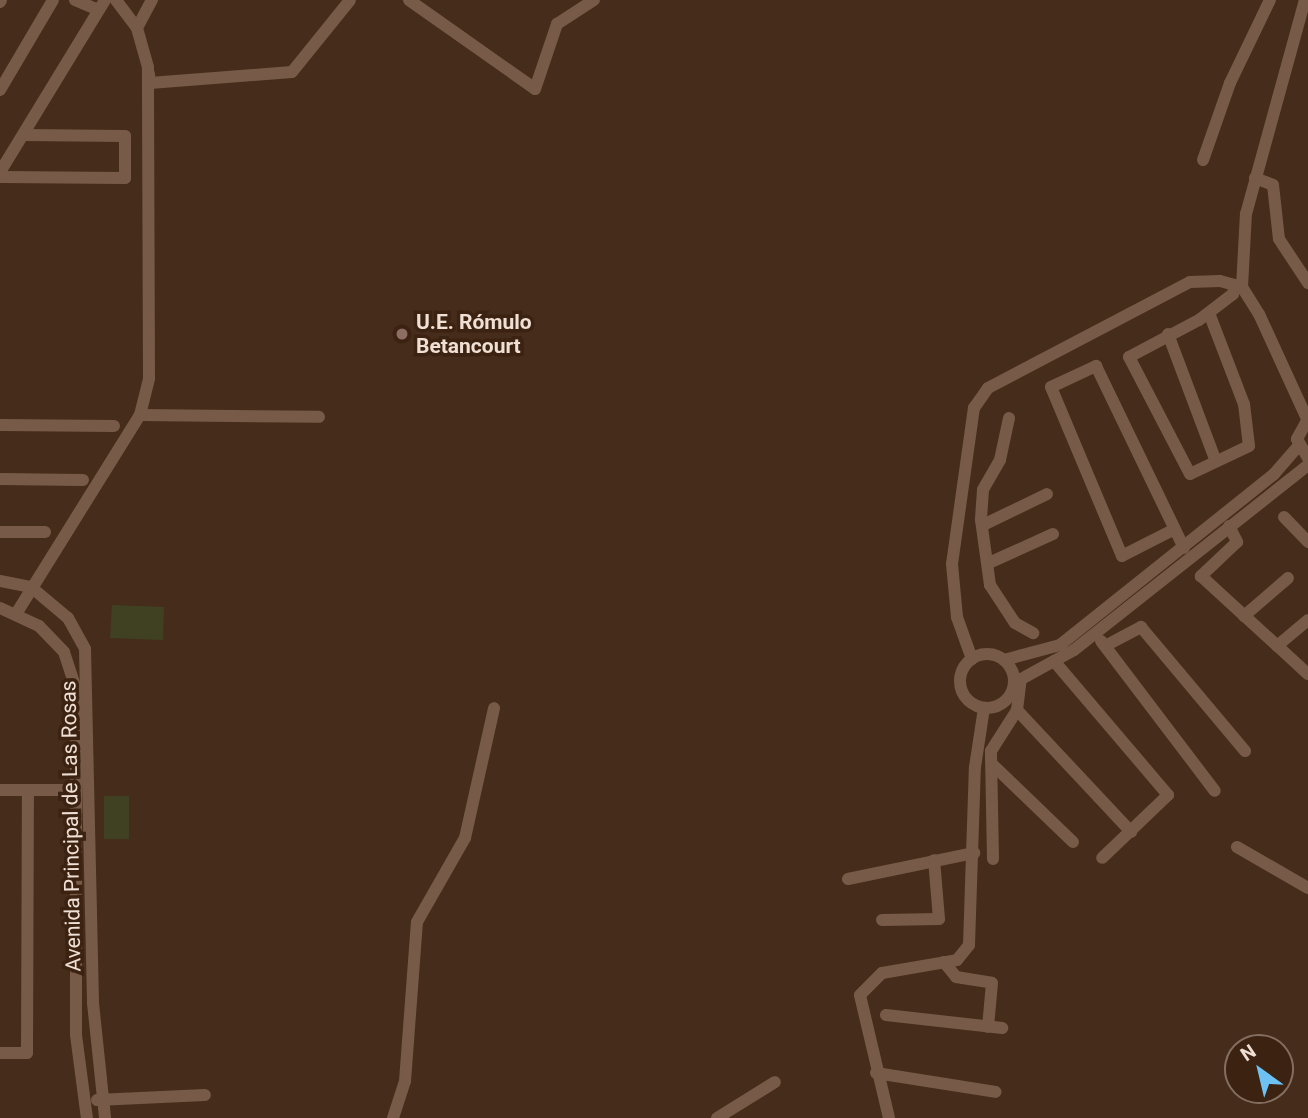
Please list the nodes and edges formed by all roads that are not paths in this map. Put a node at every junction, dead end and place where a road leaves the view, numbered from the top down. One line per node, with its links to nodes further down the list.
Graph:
1 (53, 0): 12 (street)
2 (75, 0): 10 (street)
3 (113, 0): 5 (street); 11 (street)
4 (152, 0): 11 (street)
5 (350, 0)
6 (409, 0): 7 (street)
7 (594, 0)
8 (1270, 0): 14 (street)
9 (1305, 0): 16 (street)
10 (100, 5): 13 (street)
11 (137, 28): 21 (street)
12 (0, 90)
13 (24, 135): 15 (street); 15 (street)
14 (1203, 160)
15 (0, 175)
16 (1255, 178): 17 (street); 18 (street)
17 (1308, 283)
18 (1238, 286): 19 (street); 24 (street); 36 (street)
19 (1209, 313): 20 (street); 29 (street)
20 (1168, 334): 29 (street); 29 (street)
21 (141, 415): 22 (street); 47 (street)
22 (319, 417)
23 (1009, 418): 35 (street)
24 (1308, 419): 27 (street)
25 (0, 425): 26 (street)
26 (114, 426)
27 (1298, 446): 28 (street); 43 (street)
28 (1308, 458)
29 (1215, 459)
30 (1308, 465): 37 (street)
31 (0, 479): 32 (street)
32 (83, 480)
33 (1047, 494): 35 (street)
34 (1284, 517): 42 (street)
35 (982, 522): 36 (street); 44 (street)
36 (956, 524): 56 (street)
37 (1229, 526): 50 (street); 53 (street)
38 (1171, 531): 38 (street); 43 (street)
39 (0, 532): 40 (street)
40 (45, 532)
41 (1053, 534): 44 (street)
42 (1308, 542)
43 (1184, 548): 57 (street)
44 (991, 562): 52 (street)
45 (1288, 578): 50 (street)
46 (0, 581): 47 (street, Avenida Principal de Las Rosas)
47 (31, 587): 49 (street); 89 (street, Avenida Principal de Las Rosas)
48 (0, 608): 49 (street, Avenida Principal de Las Rosas)
49 (16, 614): 68 (street, Avenida Principal de Las Rosas)
50 (1244, 615): 55 (street)
51 (1308, 620): 55 (street)
52 (1033, 633)
53 (1095, 633): 54 (street); 58 (street)
54 (1105, 646): 64 (street); 69 (street)
55 (1278, 646): 59 (street)
56 (972, 659): 57 (street); 62 (street)
57 (1004, 660): 60 (street)
58 (1054, 661): 60 (street); 70 (street)
59 (1308, 674)
60 (1018, 681): 62 (street); 63 (street)
61 (494, 708): 93 (street)
62 (984, 708): 73 (street)
63 (1017, 710): 65 (street); 70 (street)
64 (1245, 751)
65 (993, 765): 71 (street); 75 (street)
66 (0, 790): 67 (street)
67 (28, 790): 68 (street); 84 (street)
68 (75, 790): 90 (street, Avenida Principal de Las Rosas)
69 (1215, 791)
70 (1131, 832): 74 (street)
71 (1073, 842)
72 (1237, 847): 78 (street)
73 (974, 853): 76 (street); 80 (street)
74 (1101, 858)
75 (993, 859)
76 (934, 860): 77 (street); 79 (street)
77 (848, 879)
78 (1308, 888)
79 (882, 920)
80 (944, 962): 82 (street); 85 (street)
81 (886, 1015): 82 (street)
82 (988, 1027): 83 (street)
83 (1002, 1028)
84 (0, 1053)
85 (876, 1073): 87 (street); 95 (street)
86 (775, 1082): 94 (street)
87 (996, 1092)
88 (205, 1095): 89 (street)
89 (102, 1099): 90 (street); 92 (street, Avenida Principal de Las Rosas)
90 (85, 1102): 91 (street, Avenida Principal de Las Rosas)
91 (87, 1118)
92 (105, 1118)
93 (393, 1118)
94 (717, 1118)
95 (889, 1118)

